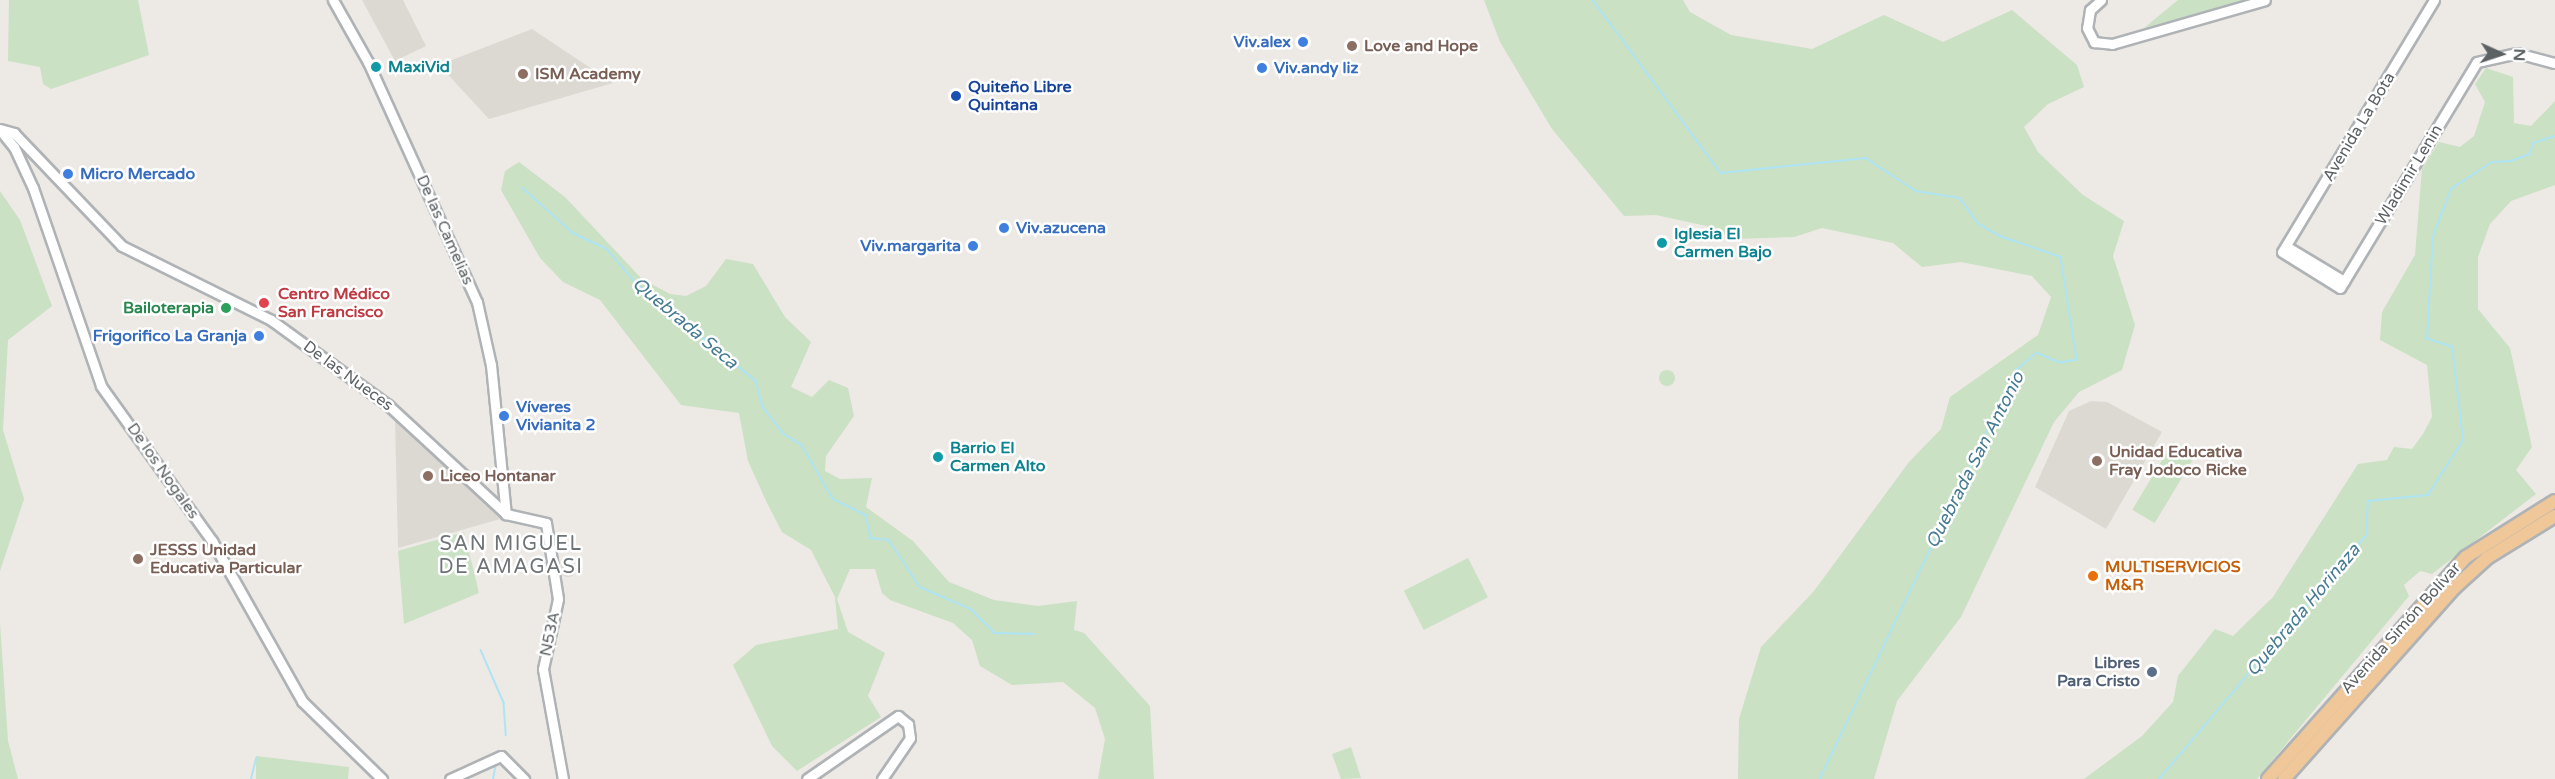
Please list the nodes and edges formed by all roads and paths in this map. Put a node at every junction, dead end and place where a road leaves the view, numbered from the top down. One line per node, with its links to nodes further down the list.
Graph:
1 (333, 0): 9 (street, De las Camelias)
2 (2101, 0): 3 (street)
3 (2265, 0)
4 (2434, 0): 7 (street, Avenida La Bota)
5 (2555, 63): 7 (street, Wladimir Lenin)
6 (0, 130): 9 (street, De las Nueces); 11 (street, De los Nogales)
7 (2342, 285)
8 (2555, 501): 17 (highway, Avenida Simón Bolívar)
9 (506, 514): 14 (street, N53A)
10 (2555, 516): 18 (highway, Avenida Simón Bolívar)
11 (382, 779)
12 (450, 779): 13 (street)
13 (524, 779)
14 (563, 779)
15 (807, 779): 16 (street)
16 (882, 779)
17 (2268, 779)
18 (2284, 779)

